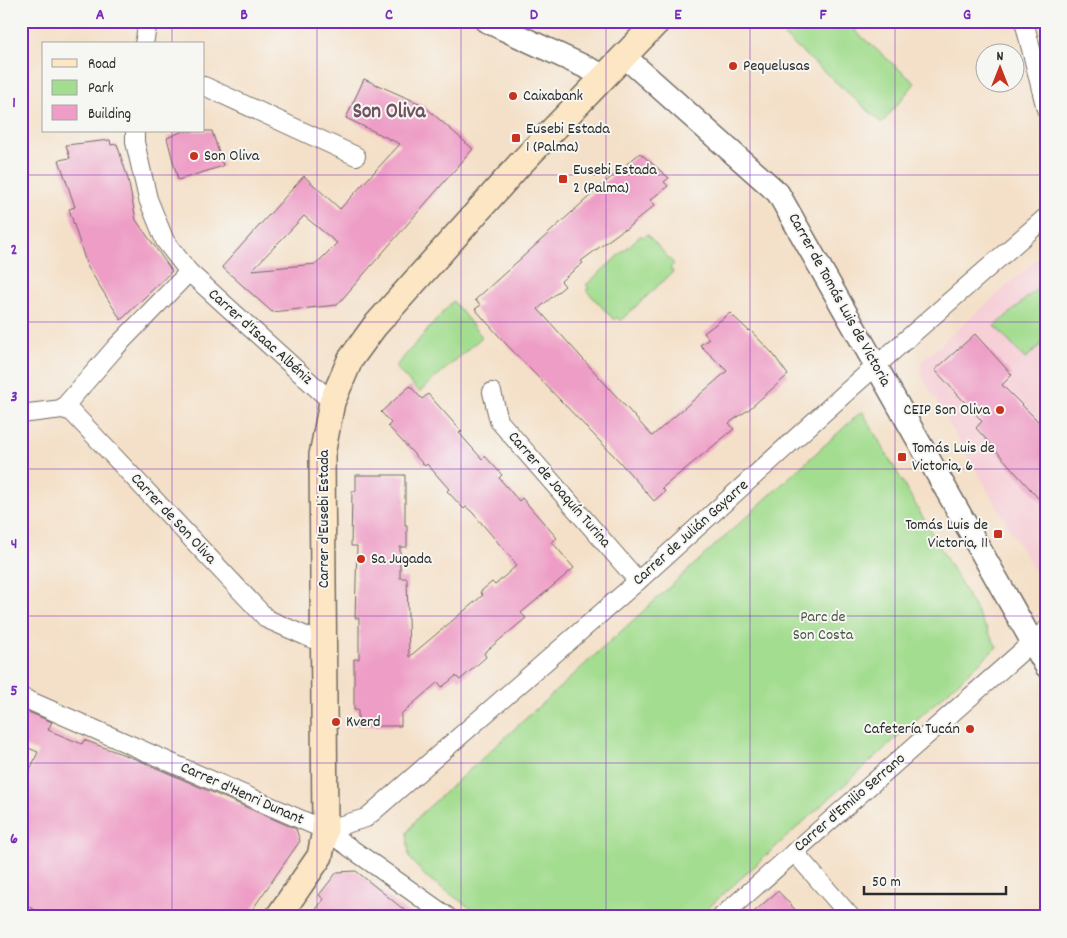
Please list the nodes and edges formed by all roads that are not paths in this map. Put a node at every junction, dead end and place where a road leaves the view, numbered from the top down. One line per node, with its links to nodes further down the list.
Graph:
1 (148, 21): 5 (street)
2 (486, 21): 7 (street)
3 (658, 21): 6 (main road, Carrer d'Eusebi Estada)
4 (1024, 21): 9 (street)
5 (144, 42)
6 (624, 56): 7 (main road, Carrer d'Eusebi Estada); 14 (street, Carrer de Tomás Luis de Victoria)
7 (605, 76): 16 (main road, Carrer d'Eusebi Estada)
8 (205, 86): 11 (street)
9 (1046, 109)
10 (135, 132): 13 (street, Carrer d'Isaac Albéniz)
11 (356, 156)
12 (1046, 217): 14 (street, Carrer de Julián Gayarre)
13 (189, 272): 16 (street, Carrer d'Isaac Albéniz); 17 (street)
14 (876, 367): 19 (street, Carrer de Julián Gayarre); 20 (street, Carrer de Tomás Luis de Victoria)
15 (492, 392): 19 (street, Carrer de Joaquín Turina)
16 (332, 402): 21 (main road, Carrer d'Eusebi Estada)
17 (62, 408): 18 (street); 21 (street, Carrer de Son Oliva)
18 (21, 414)
19 (638, 581): 24 (street, Carrer de Julián Gayarre)
20 (1039, 636): 22 (street, Carrer de Tomás Luis de Victoria); 25 (street, Carrer d'Emilio Serrano)
21 (324, 644): 24 (main road, Carrer d'Eusebi Estada)
22 (1046, 666)
23 (21, 697): 24 (street, Carrer d'Henri Dunant)
24 (325, 830): 28 (main road, Carrer d'Eusebi Estada); 29 (street, Carrer d'Henri Dunant)
25 (794, 852): 30 (street, Carrer d'Emilio Serrano); 31 (street)
26 (21, 914): 27 (street)
27 (28, 917)
28 (278, 917)
29 (448, 917)
30 (721, 917)
31 (851, 917)

